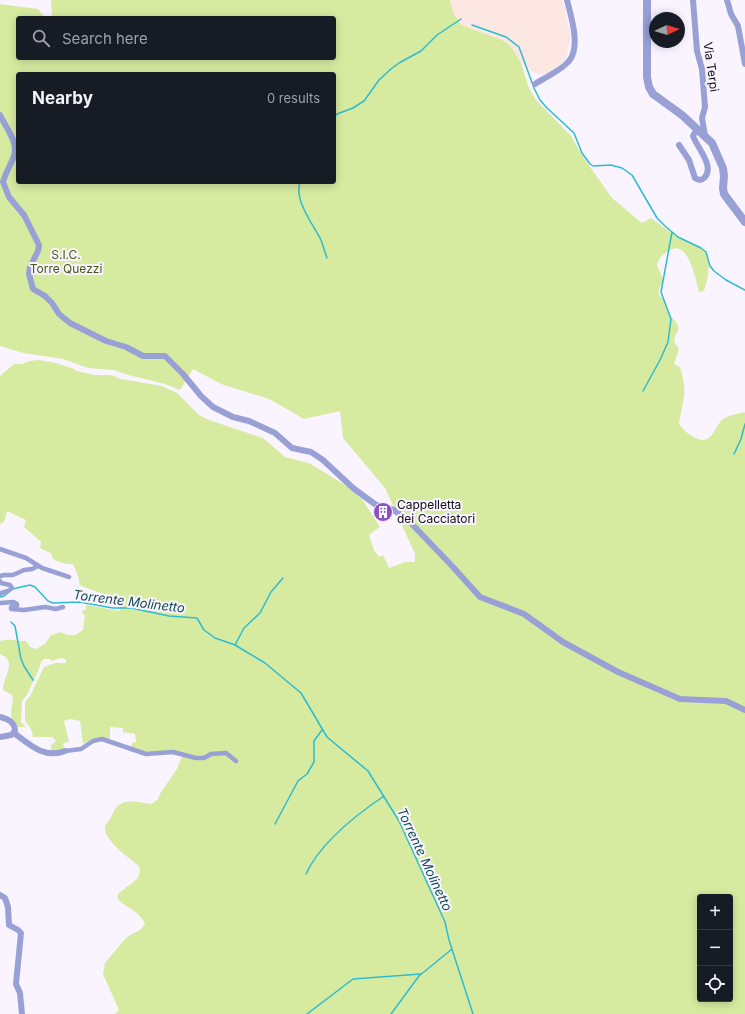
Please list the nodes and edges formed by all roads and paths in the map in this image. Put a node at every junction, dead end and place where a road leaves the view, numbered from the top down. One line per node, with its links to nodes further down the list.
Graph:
1 (567, 0): 6 (street)
2 (647, 0): 8 (street)
3 (693, 0): 9 (street, Via Terpi)
4 (727, 0): 5 (street)
5 (745, 64)
6 (535, 84)
7 (0, 115): 20 (street)
8 (697, 129): 9 (street); 10 (street)
9 (705, 136): 11 (street)
10 (679, 145)
11 (745, 222)
12 (0, 549): 13 (street)
13 (38, 566): 14 (street); 15 (street)
14 (0, 576)
15 (69, 577)
16 (0, 581): 17 (street)
17 (0, 593)
18 (0, 603): 19 (street)
19 (63, 607)
20 (745, 710)
21 (0, 717): 22 (street)
22 (14, 733): 23 (street); 24 (street)
23 (0, 737)
24 (66, 751): 25 (street)
25 (236, 761)
26 (0, 895): 27 (street)
27 (22, 1014)

